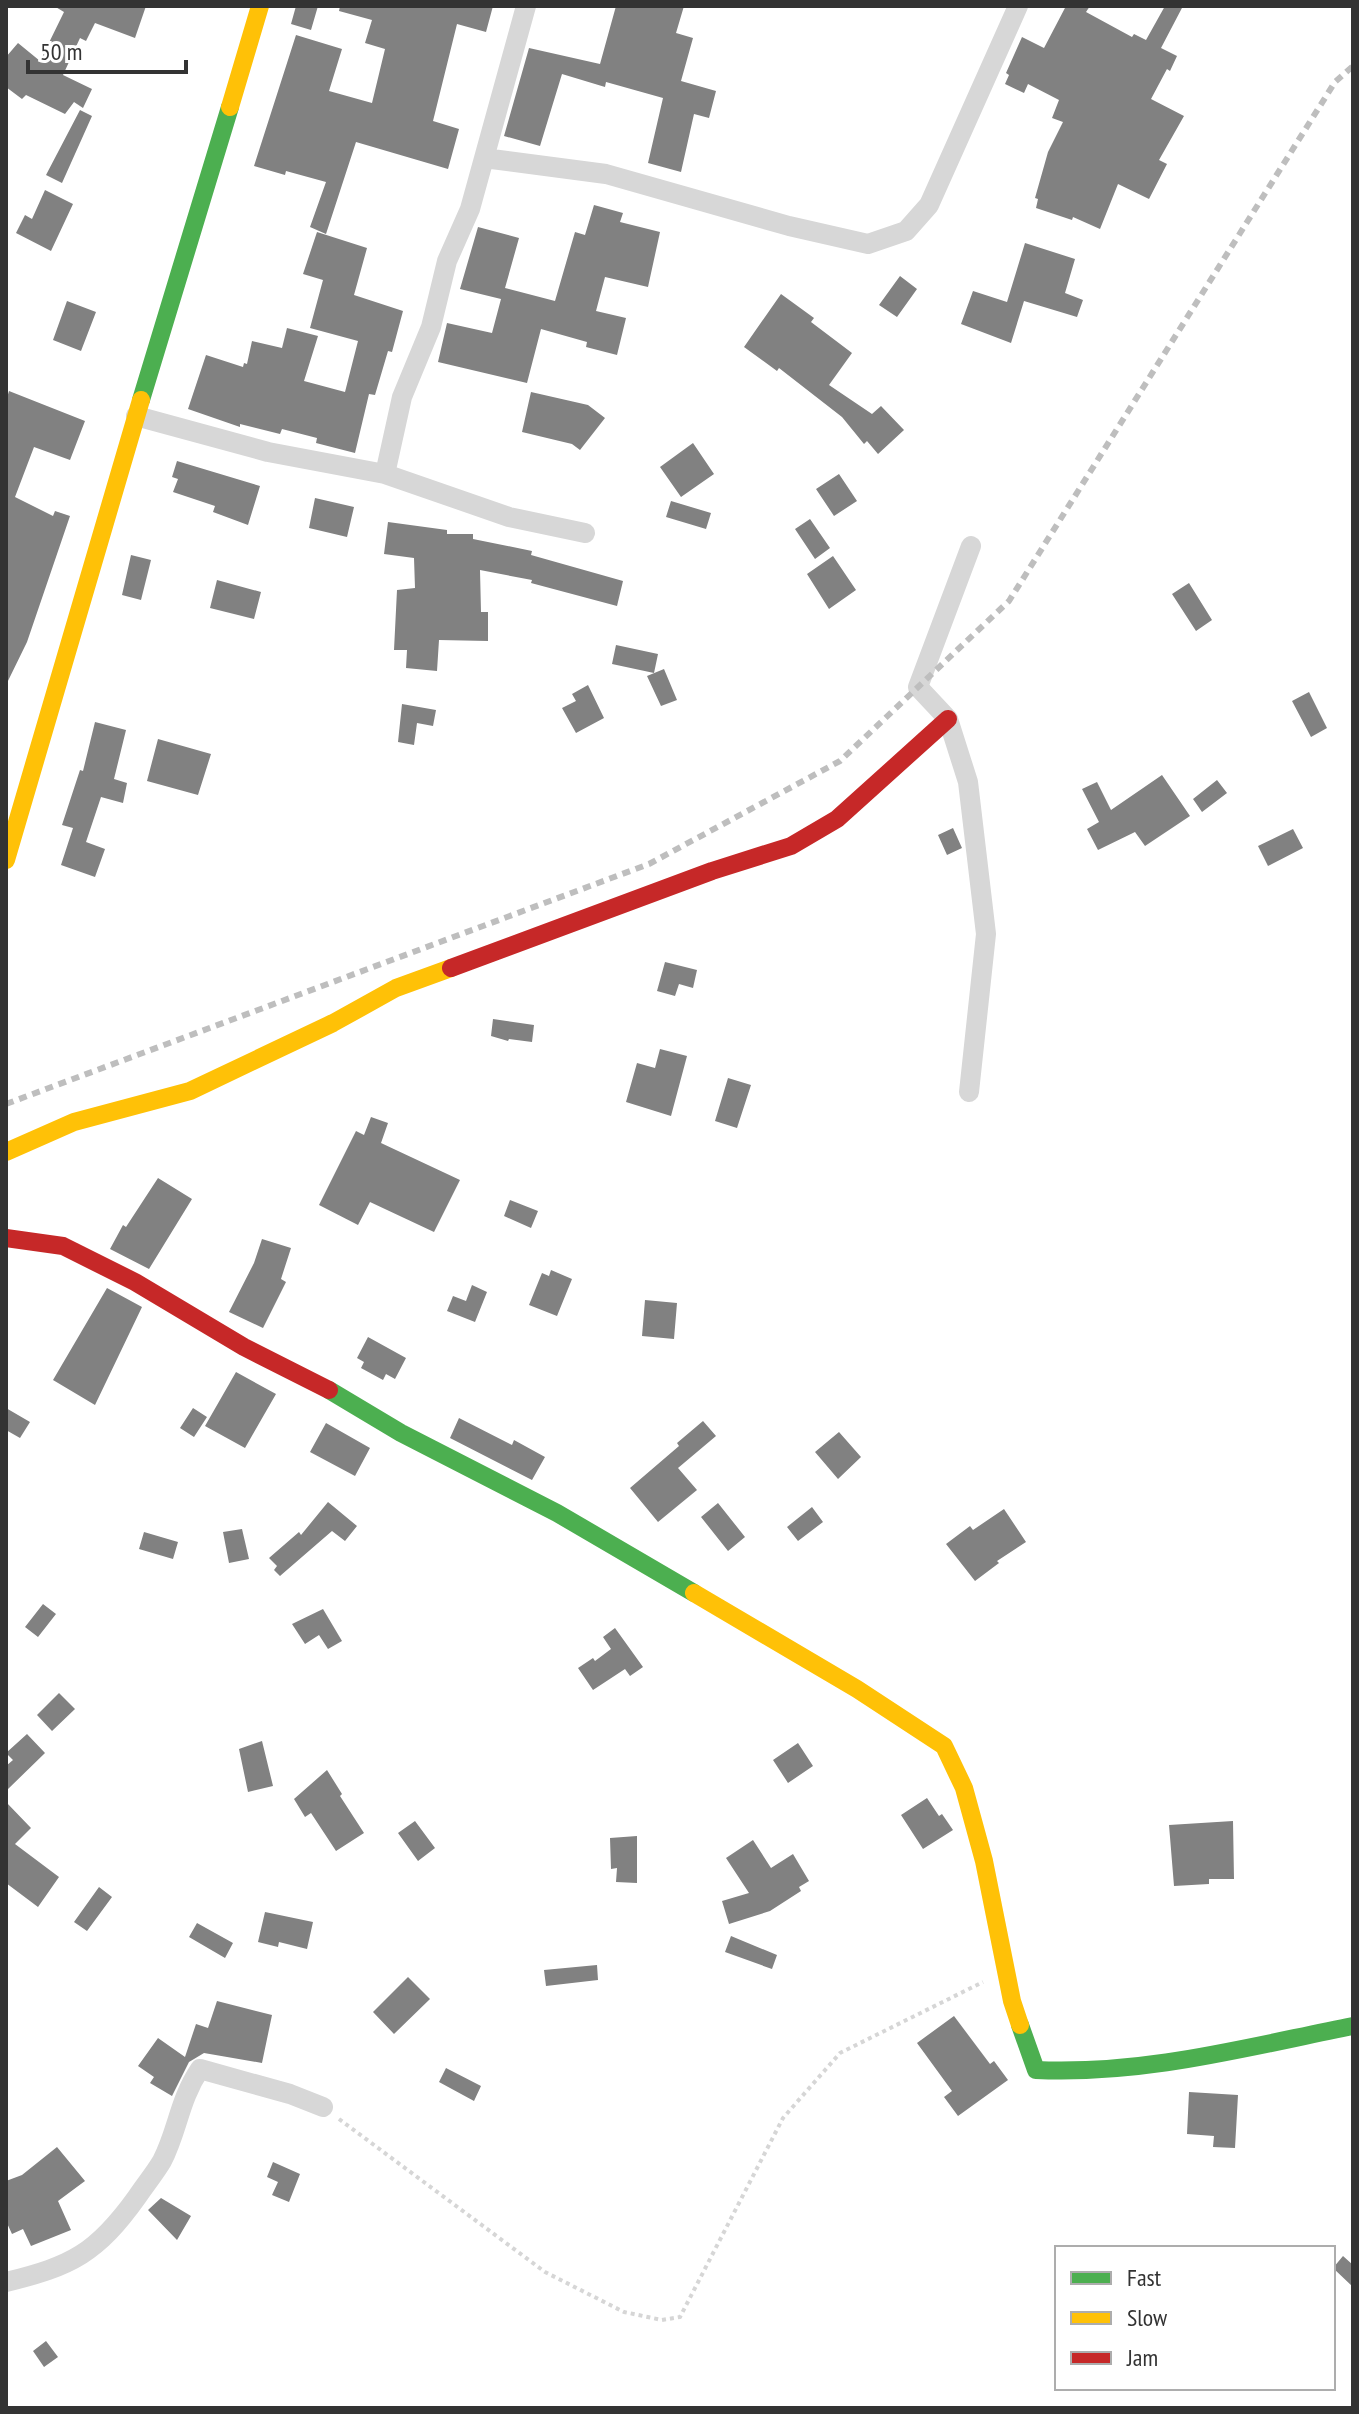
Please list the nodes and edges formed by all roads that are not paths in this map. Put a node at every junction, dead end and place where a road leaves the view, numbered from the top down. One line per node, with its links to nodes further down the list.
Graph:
1 (260, 6): 5 (street)
2 (526, 6): 4 (street)
3 (1018, 6): 4 (street)
4 (484, 158): 6 (street)
5 (136, 416): 6 (street); 10 (street)
6 (385, 474): 7 (street)
7 (585, 533)
8 (971, 546): 9 (street)
9 (948, 719): 11 (street); 12 (street)
10 (6, 860)
11 (969, 1092)
12 (6, 1152)
13 (6, 1238): 14 (street)
14 (1353, 2026)
15 (323, 2107): 16 (street)
16 (6, 2282)

